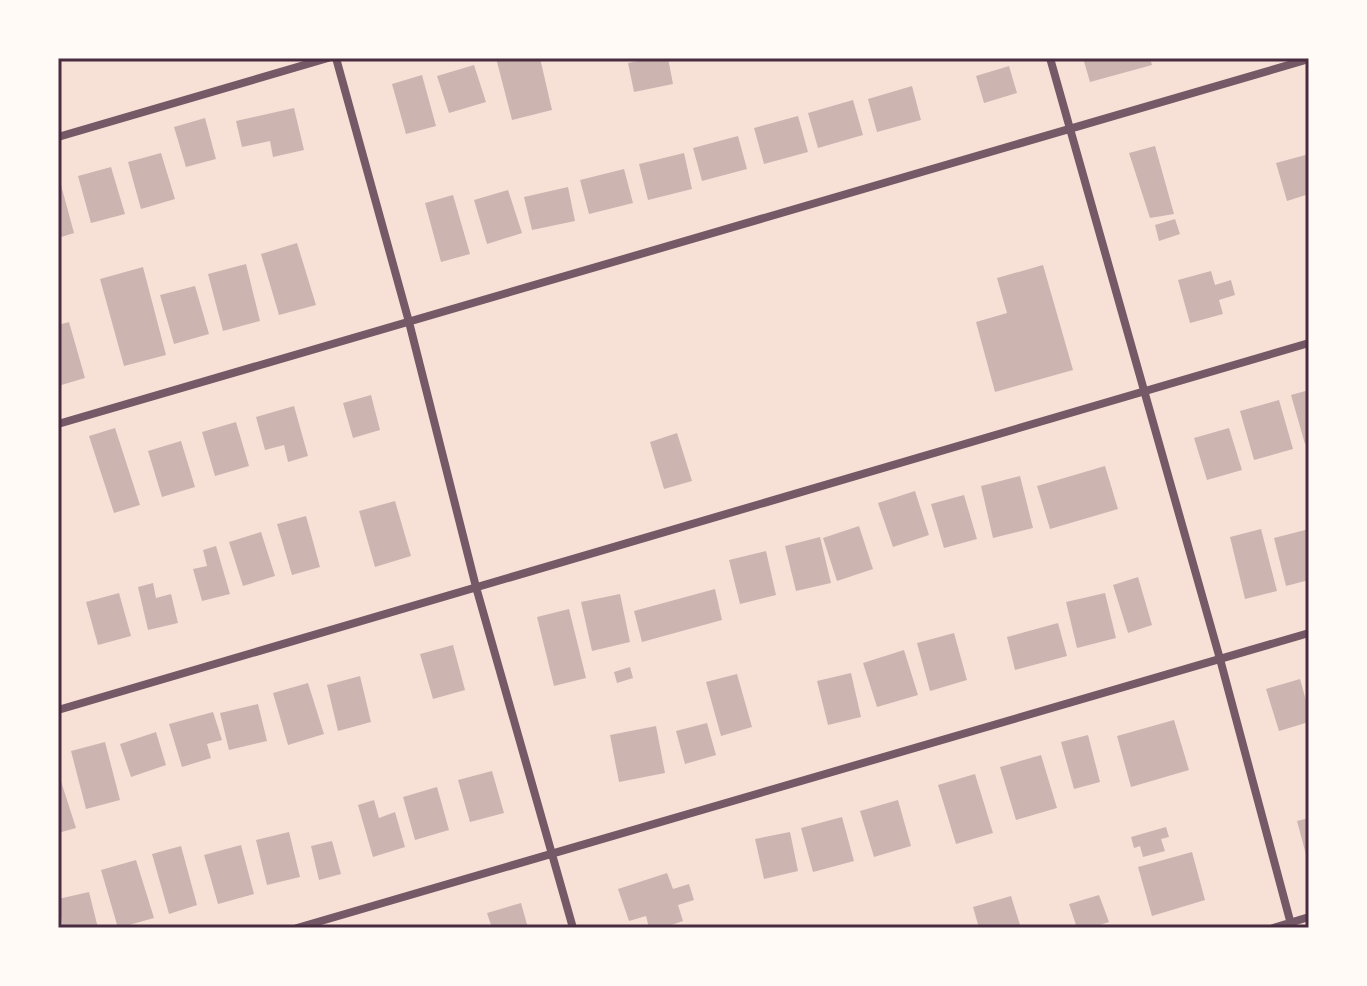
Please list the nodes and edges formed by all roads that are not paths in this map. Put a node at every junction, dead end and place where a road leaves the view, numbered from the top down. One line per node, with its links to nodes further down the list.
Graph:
1 (328, 58): 6 (street)
2 (336, 58): 7 (street)
3 (1050, 58): 5 (street)
4 (1309, 59): 5 (street)
5 (1070, 129): 7 (street); 9 (street)
6 (58, 137)
7 (409, 322): 10 (street); 11 (street)
8 (1309, 343): 9 (street)
9 (1143, 393): 11 (street); 13 (street)
10 (58, 424)
11 (476, 587): 14 (street); 15 (street)
12 (1309, 633): 13 (street)
13 (1220, 659): 15 (street); 17 (street)
14 (58, 710)
15 (554, 853): 18 (street); 19 (street)
16 (1309, 917): 17 (street)
17 (1292, 925): 20 (street)
18 (297, 928)
19 (573, 928)
20 (1273, 928)

